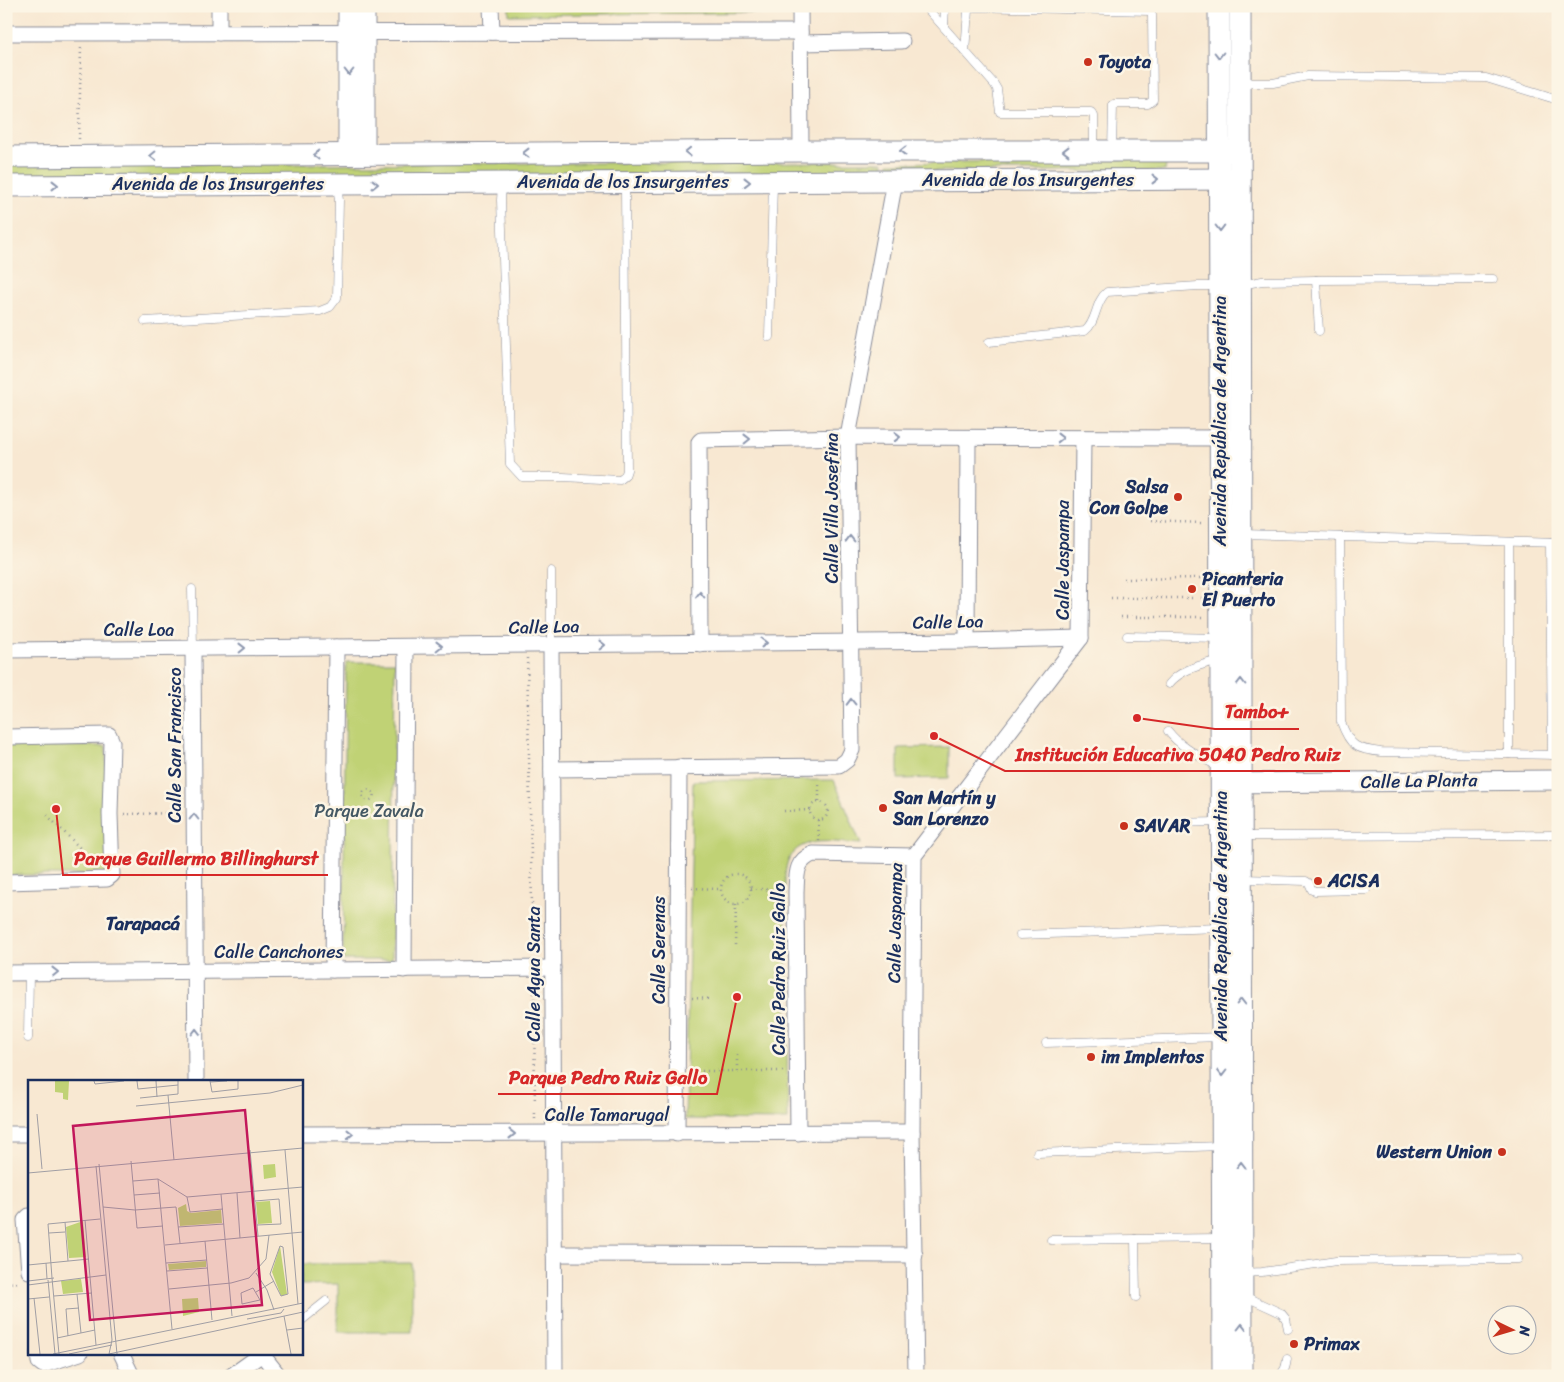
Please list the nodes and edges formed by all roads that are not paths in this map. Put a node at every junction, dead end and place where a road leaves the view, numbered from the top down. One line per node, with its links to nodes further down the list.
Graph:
1 (219, 6): 13 (street)
2 (348, 6): 14 (main road)
3 (364, 6): 14 (main road)
4 (492, 6): 11 (street)
5 (800, 6): 15 (street)
6 (925, 6): 10 (lane)
7 (944, 6): 10 (lane)
8 (1219, 6): 22 (main road, Avenida República de Argentina, one-way to 22)
9 (1240, 6): 18 (main road, Avenida República de Argentina)
10 (944, 27): 17 (lane)
11 (492, 32): 14 (street); 15 (street)
12 (6, 33): 13 (street)
13 (219, 33): 14 (street)
14 (356, 33): 23 (main road)
15 (801, 38): 16 (street); 20 (street)
16 (902, 41)
17 (966, 52): 21 (lane); 21 (lane)
18 (1240, 83): 19 (lane); 22 (main road, Avenida República de Argentina)
19 (1558, 100)
20 (801, 151): 21 (main road, Avenida de los Insurgentes, one-way to 20); 23 (main road, Avenida de los Insurgentes, one-way to 23)
21 (1102, 151): 22 (main road, Avenida de los Insurgentes)
22 (1230, 151): 25 (main road, Avenida República de Argentina)
23 (356, 154): 24 (main road, Avenida de los Insurgentes, one-way to 24)
24 (6, 157)
25 (1230, 179): 26 (main road, Avenida de los Insurgentes, one-way to 25); 34 (main road, Avenida República de Argentina)
26 (895, 181): 28 (main road, Avenida de los Insurgentes); 39 (street, Calle Villa Josefina)
27 (625, 182): 28 (main road, Avenida de los Insurgentes, one-way to 28); 29 (main road, Avenida de los Insurgentes); 29 (lane)
28 (774, 182): 37 (lane)
29 (502, 183): 30 (main road, Avenida de los Insurgentes, one-way to 29)
30 (337, 184): 31 (main road, Avenida de los Insurgentes, one-way to 30); 35 (lane)
31 (6, 186)
32 (1493, 279): 33 (lane)
33 (1316, 280): 34 (lane); 36 (lane)
34 (1230, 286): 38 (lane); 42 (main road, Avenida República de Argentina)
35 (145, 321)
36 (1319, 331)
37 (769, 338)
38 (989, 342)
39 (848, 437): 40 (street, one-way to 40); 53 (street, Calle Villa Josefina, one-way to 39); 54 (street, one-way to 39)
40 (968, 438): 41 (street, one-way to 41); 52 (street)
41 (1083, 438): 42 (street); 51 (street, Calle Jaspampa)
42 (1230, 438): 43 (main road, Avenida República de Argentina); 49 (main road, Avenida República de Argentina)
43 (1240, 534): 44 (lane); 49 (main road, Avenida República de Argentina)
44 (1340, 537): 45 (lane); 64 (lane)
45 (1509, 542): 46 (lane); 64 (lane)
46 (1554, 543): 65 (lane)
47 (551, 571): 55 (lane, Calle Agua Santa)
48 (192, 588): 58 (lane, Calle San Francisco)
49 (1225, 614): 50 (lane); 60 (main road, Avenida República de Argentina); 68 (main road, Avenida República de Argentina, one-way to 49)
50 (1127, 636)
51 (1081, 638): 52 (street, Calle Loa); 74 (street, Calle Jaspampa)
52 (967, 641): 53 (street, Calle Loa)
53 (851, 642): 54 (street, Calle Loa, one-way to 53); 66 (street, Calle Villa Josefina, one-way to 53)
54 (700, 644): 55 (street, Calle Loa, one-way to 54)
55 (551, 645): 57 (street, Calle Loa, one-way to 55); 67 (street, Calle Agua Santa)
56 (336, 647): 57 (street, Calle Loa); 58 (street, Calle Loa, one-way to 56); 81 (street)
57 (406, 647): 82 (street)
58 (193, 649): 59 (street, Calle Loa); 83 (street, Calle San Francisco, one-way to 58)
59 (6, 650)
60 (1221, 659): 61 (lane); 68 (main road, Avenida República de Argentina)
61 (1169, 684)
62 (1168, 731): 68 (lane)
63 (6, 737): 76 (street)
64 (1509, 754): 65 (lane)
65 (1555, 755)
66 (679, 767): 67 (street); 96 (street, Calle Serenas)
67 (552, 769): 80 (street, Calle Agua Santa)
68 (1228, 778): 69 (street, Calle La Planta); 70 (main road, Avenida República de Argentina); 72 (main road, Avenida República de Argentina)
69 (1558, 780)
70 (1221, 822): 71 (lane); 78 (main road, Avenida República de Argentina)
71 (1172, 823)
72 (1241, 836): 73 (lane); 75 (main road, Avenida República de Argentina)
73 (1558, 836)
74 (914, 856): 90 (street, Calle Jaspampa); 91 (street, Calle Pedro Ruiz Gallo)
75 (1241, 879): 77 (lane); 107 (main road, Avenida República de Argentina, one-way to 75)
76 (6, 882)
77 (1366, 890)
78 (1222, 928): 79 (lane); 86 (main road, Avenida República de Argentina)
79 (1020, 935)
80 (553, 968): 82 (street, Calle Canchones); 95 (street, Calle Agua Santa)
81 (333, 970): 82 (street, Calle Canchones); 83 (street, Calle Canchones)
82 (404, 970)
83 (196, 971): 85 (street, Calle Canchones, one-way to 83); 89 (street, Calle San Francisco, one-way to 83)
84 (6, 973): 85 (street, Calle Canchones)
85 (29, 973): 87 (lane)
86 (1222, 1037): 88 (lane); 97 (main road, Avenida República de Argentina, one-way to 97)
87 (28, 1038)
88 (1046, 1043)
89 (196, 1080)
90 (912, 1132): 91 (street, Calle Tamarugal); 104 (street, Calle Jaspampa)
91 (798, 1133): 96 (street, Calle Tamarugal)
92 (6, 1134): 93 (street)
93 (28, 1134)
94 (302, 1134): 95 (street, Calle Tamarugal, one-way to 95)
95 (554, 1134): 96 (street, Calle Tamarugal); 103 (street, Calle Agua Santa)
96 (677, 1134)
97 (1222, 1146): 98 (lane); 100 (main road, Avenida República de Argentina)
98 (1037, 1153)
99 (28, 1217): 105 (street)
100 (1222, 1238): 101 (lane); 107 (main road, Avenida República de Argentina)
101 (1135, 1239): 102 (lane); 109 (lane)
102 (1051, 1240)
103 (554, 1254): 104 (street); 122 (street, Calle Agua Santa)
104 (915, 1256): 123 (street, Calle Jaspampa)
105 (28, 1258)
106 (1518, 1259): 107 (lane)
107 (1232, 1273): 108 (main road, Avenida República de Argentina); 124 (main road, Avenida República de Argentina)
108 (1241, 1294): 112 (lane); 125 (main road, Avenida República de Argentina, one-way to 108)
109 (1136, 1297)
110 (326, 1301): 111 (lane)
111 (302, 1320)
112 (1288, 1328)
113 (38, 1354): 114 (street)
114 (77, 1354)
115 (121, 1354): 119 (street)
116 (261, 1354): 120 (street)
117 (263, 1354): 121 (street)
118 (1287, 1358): 126 (lane)
119 (132, 1376)
120 (231, 1376)
121 (280, 1376)
122 (555, 1376)
123 (916, 1376)
124 (1223, 1376)
125 (1242, 1376)
126 (1278, 1376)

